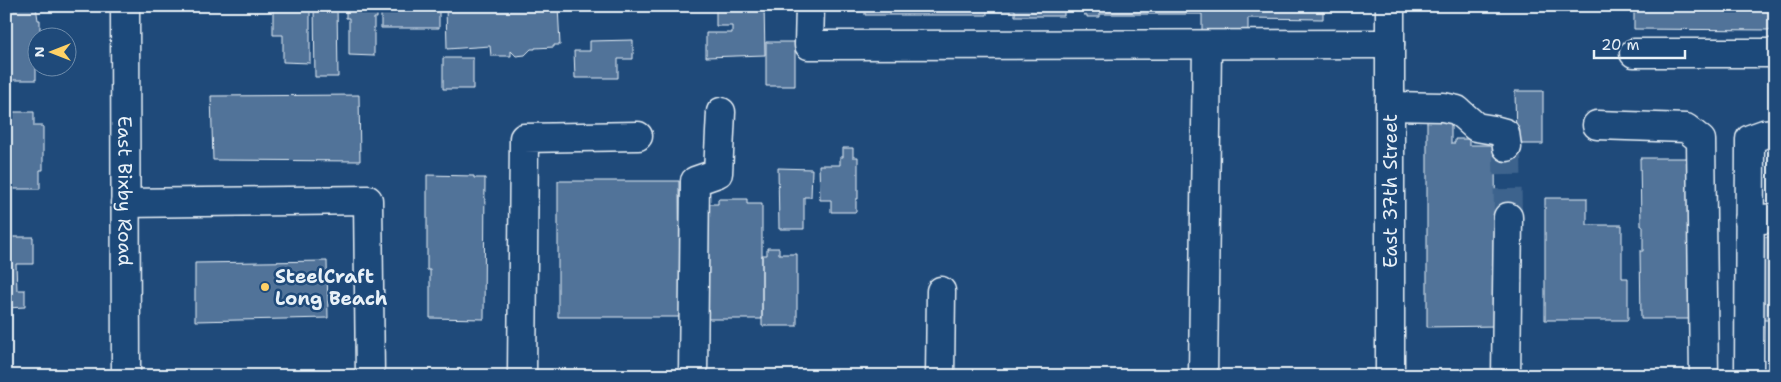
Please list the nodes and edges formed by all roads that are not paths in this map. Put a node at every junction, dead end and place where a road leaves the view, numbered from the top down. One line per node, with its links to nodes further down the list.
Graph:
1 (125, 6): 14 (street, East Bixby Road)
2 (810, 6): 5 (street)
3 (1390, 6): 4 (street, East 37th Street)
4 (1390, 44): 5 (street); 8 (street, East 37th Street)
5 (1207, 45): 23 (street)
6 (1634, 53): 7 (street)
7 (1775, 53)
8 (1390, 106): 13 (street); 24 (street, East 37th Street)
9 (721, 112): 21 (street)
10 (1597, 125): 26 (street)
11 (1775, 133): 16 (street)
12 (638, 136): 20 (street)
13 (1507, 147)
14 (125, 203): 18 (street, East Bixby Road); 19 (street)
15 (1508, 217): 25 (street)
16 (1762, 219): 27 (street)
17 (941, 291): 22 (street)
18 (126, 376)
19 (370, 376)
20 (522, 376)
21 (693, 376)
22 (940, 376)
23 (1203, 376)
24 (1390, 376)
25 (1506, 376)
26 (1704, 376)
27 (1749, 376)

